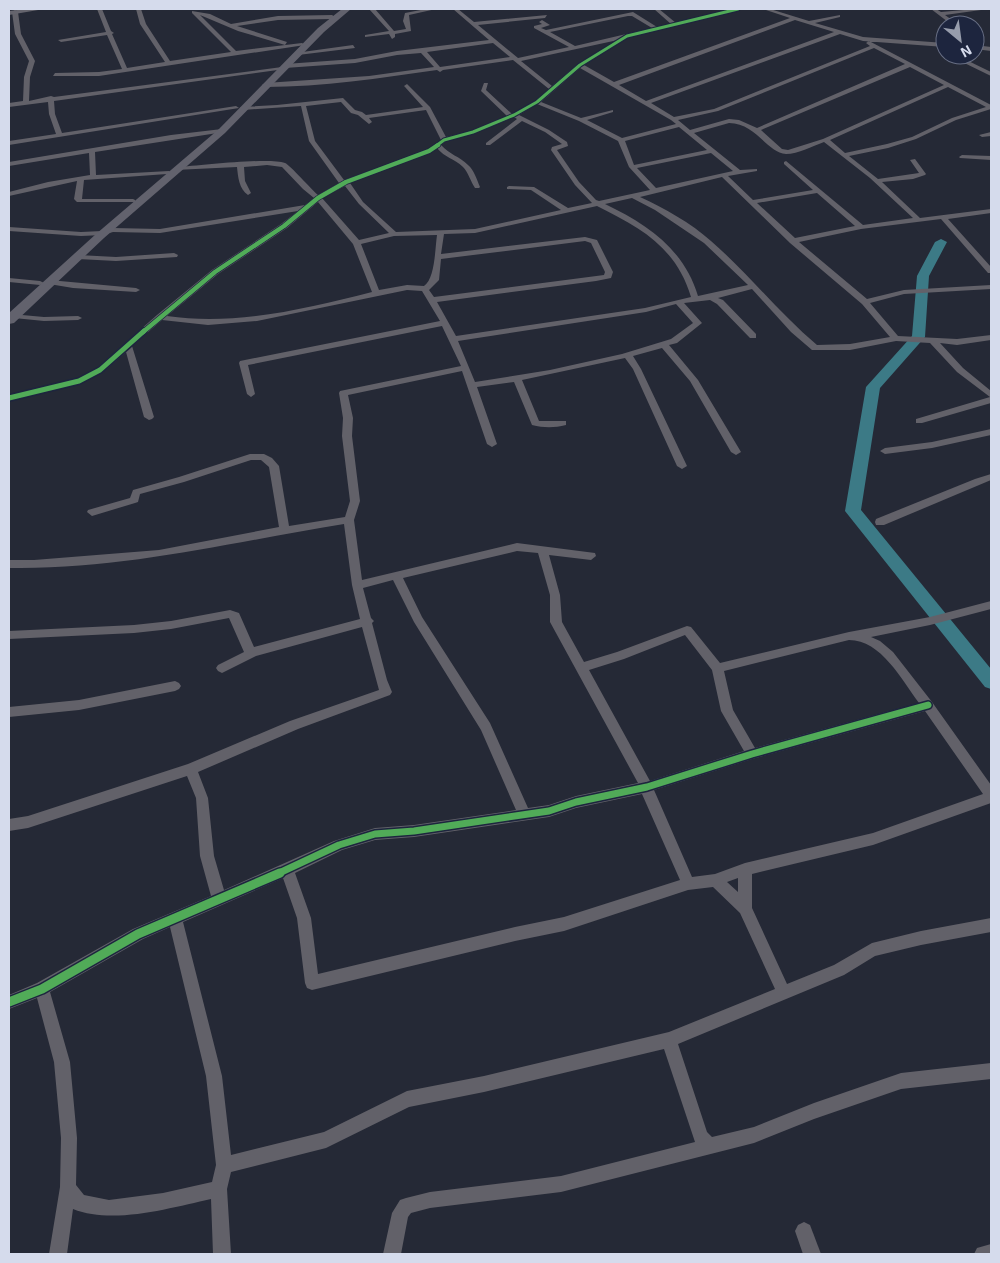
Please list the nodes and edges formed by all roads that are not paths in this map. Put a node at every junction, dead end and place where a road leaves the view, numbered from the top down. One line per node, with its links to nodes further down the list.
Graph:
1 (24, 9): 16 (street)
2 (41, 9): 16 (street)
3 (99, 9): 31 (street)
4 (138, 9): 50 (street)
5 (188, 9): 17 (street)
6 (343, 9): 22 (main road)
7 (347, 9): 45 (main road)
8 (372, 9): 32 (street)
9 (433, 9): 32 (street)
10 (455, 9): 25 (street)
11 (656, 9): 26 (street)
12 (738, 9): 26 (street)
13 (765, 9): 23 (street)
14 (932, 9): 18 (street)
15 (978, 10): 18 (street)
16 (11, 12): 67 (street)
17 (195, 12): 27 (street); 47 (street)
18 (940, 14)
19 (545, 16): 21 (street)
20 (838, 16): 24 (street)
21 (535, 17): 25 (street); 29 (street)
22 (332, 18): 27 (street); 45 (main road)
23 (796, 18): 24 (street); 62 (street)
24 (811, 22): 30 (street)
25 (474, 24): 37 (street)
26 (674, 24): 28 (street)
27 (229, 26): 38 (street)
28 (655, 28): 29 (street); 34 (street)
29 (545, 32): 44 (street)
30 (839, 32): 35 (street); 69 (street)
31 (111, 33): 36 (street); 56 (street)
32 (392, 35): 33 (street)
33 (368, 36)
34 (627, 36): 44 (street); 53 (street)
35 (863, 39): 39 (street); 41 (street)
36 (61, 40)
37 (493, 41): 46 (street); 49 (street)
38 (289, 44): 45 (street); 47 (street)
39 (931, 44): 40 (street); 42 (street)
40 (935, 44)
41 (874, 46): 52 (street); 78 (street)
42 (935, 46)
43 (353, 47): 48 (street)
44 (575, 48): 49 (street)
45 (300, 49): 48 (street); 55 (main road)
46 (423, 51): 51 (street); 57 (street)
47 (234, 52): 50 (street)
48 (313, 52): 51 (street)
49 (515, 59): 57 (street); 65 (street)
50 (168, 63): 56 (street)
51 (333, 63): 55 (street)
52 (911, 64): 63 (street); 81 (street)
53 (580, 65): 62 (street); 65 (street)
54 (972, 65): 58 (street)
55 (281, 68): 61 (main road); 66 (street); 73 (main road)
56 (125, 70): 59 (street)
57 (440, 70): 61 (street)
58 (991, 74)
59 (55, 76)
60 (486, 84): 76 (street)
61 (265, 85): 73 (main road)
62 (612, 85): 69 (street)
63 (948, 85): 72 (street); 88 (street)
64 (407, 86): 74 (street)
65 (551, 88): 68 (street)
66 (51, 98): 67 (street); 84 (street)
67 (26, 102): 71 (street)
68 (537, 102): 76 (street); 79 (street)
69 (646, 103): 78 (street)
70 (303, 104): 73 (street); 74 (street); 109 (street)
71 (9, 105)
72 (991, 107): 94 (street)
73 (240, 108): 82 (main road); 84 (street)
74 (428, 108): 89 (street)
75 (611, 110): 79 (street)
76 (512, 116): 77 (street); 89 (street)
77 (522, 118): 91 (street); 120 (street)
78 (673, 119): 80 (street)
79 (581, 120): 87 (street)
80 (681, 125): 83 (street); 87 (street)
81 (757, 130): 83 (street); 88 (street)
82 (218, 131): 92 (street); 102 (main road)
83 (690, 132): 93 (street)
84 (59, 134): 90 (street)
85 (991, 134): 86 (street)
86 (982, 135)
87 (621, 140): 101 (street)
88 (825, 140): 94 (street)
89 (441, 142): 109 (street); 110 (street)
90 (9, 143)
91 (488, 144)
92 (92, 150): 99 (street); 106 (street)
93 (712, 151): 101 (street); 104 (street)
94 (844, 155): 108 (street)
95 (962, 157): 96 (street)
96 (991, 158)
97 (913, 160): 108 (street)
98 (786, 163): 113 (street)
99 (9, 164)
100 (240, 165): 102 (street); 114 (street); 117 (street)
101 (632, 167): 112 (street)
102 (172, 170): 106 (street); 118 (main road); 128 (main road)
103 (755, 170): 104 (street)
104 (738, 172): 105 (street)
105 (722, 175): 112 (street); 119 (street)
106 (93, 177): 107 (street)
107 (81, 179): 115 (street); 118 (street)
108 (877, 181): 125 (street)
109 (344, 183): 117 (street); 130 (street)
110 (477, 187)
111 (509, 188): 122 (street)
112 (656, 191): 116 (street)
113 (818, 191): 119 (street); 126 (street)
114 (248, 193)
115 (9, 194)
116 (633, 196): 120 (street); 140 (street)
117 (318, 198): 121 (street); 132 (street)
118 (133, 201): 128 (main road)
119 (752, 202): 131 (street)
120 (598, 204): 122 (street); 146 (street)
121 (308, 206): 128 (street); 151 (street)
122 (568, 210): 129 (street)
123 (991, 211): 124 (street)
124 (942, 216): 125 (street); 136 (street)
125 (917, 218): 126 (street)
126 (861, 226): 131 (street)
127 (9, 229): 128 (street)
128 (100, 233): 134 (main road); 139 (main road)
129 (441, 233): 130 (street); 135 (street)
130 (394, 234): 132 (street)
131 (792, 241): 149 (street)
132 (357, 243): 144 (street)
133 (174, 256): 134 (street)
134 (78, 257): 138 (main road)
135 (437, 257): 142 (street); 147 (street)
136 (990, 266)
137 (9, 280): 139 (street)
138 (52, 282): 143 (street); 150 (main road)
139 (40, 283): 150 (main road)
140 (754, 286): 145 (street); 156 (street)
141 (991, 287): 149 (street)
142 (424, 289): 144 (street); 147 (street)
143 (136, 290)
144 (376, 293): 151 (street)
145 (711, 297): 146 (street); 154 (street)
146 (696, 298): 148 (street)
147 (432, 300): 153 (street)
148 (678, 301): 157 (street); 160 (street)
149 (865, 302): 156 (street)
150 (10, 316): 152 (street)
151 (160, 317): 159 (street)
152 (78, 318)
153 (444, 323): 157 (street); 165 (street)
154 (753, 336)
155 (991, 337): 158 (street)
156 (896, 338): 158 (street)
157 (455, 340): 162 (street)
158 (933, 341): 166 (street)
159 (128, 345): 167 (street); 169 (street)
160 (664, 345): 161 (street); 175 (street)
161 (628, 356): 163 (street); 176 (street)
162 (465, 368): 164 (street); 179 (street)
163 (517, 379): 164 (street); 171 (street)
164 (474, 385): 173 (street)
165 (251, 394)
166 (991, 395)
167 (9, 398)
168 (991, 400): 170 (street)
169 (149, 417)
170 (919, 421)
171 (563, 423)
172 (991, 432): 174 (street)
173 (492, 444)
174 (884, 451)
175 (736, 452)
176 (682, 466)
177 (991, 477): 180 (street)
178 (92, 512): 181 (street)
179 (349, 520): 181 (street); 186 (street)
180 (880, 522)
181 (285, 530): 184 (street)
182 (542, 550): 183 (street); 185 (street); 192 (street)
183 (591, 556)
184 (9, 564)
185 (396, 577): 186 (street); 202 (street)
186 (358, 585): 188 (street)
187 (991, 604): 190 (street)
188 (368, 620): 191 (street); 199 (street)
189 (9, 635): 191 (street)
190 (856, 636): 194 (street); 196 (street)
191 (253, 652): 193 (street)
192 (583, 667): 194 (street); 200 (street)
193 (222, 668)
194 (717, 668): 198 (street)
195 (175, 686): 197 (street)
196 (928, 705): 198 (street); 201 (street)
197 (9, 712)
198 (752, 754): 200 (street)
199 (191, 769): 203 (street); 208 (street)
200 (647, 787): 202 (street); 207 (street)
201 (991, 796): 204 (street)
202 (524, 813): 205 (street)
203 (9, 825)
204 (744, 869): 206 (street); 209 (street)
205 (287, 870): 207 (street); 208 (street)
206 (715, 880): 207 (street); 209 (street)
207 (688, 884)
208 (219, 900): 210 (street)
209 (745, 908): 213 (street)
210 (175, 919): 212 (street); 218 (street)
211 (991, 925): 213 (street)
212 (42, 989): 214 (street); 219 (street)
213 (784, 994): 215 (street)
214 (9, 1002)
215 (670, 1040): 217 (street); 218 (street)
216 (991, 1070): 217 (street)
217 (710, 1145): 225 (street)
218 (224, 1165): 220 (street)
219 (68, 1187): 220 (street); 223 (street)
220 (219, 1189): 224 (street)
221 (804, 1231): 226 (street)
222 (991, 1253): 227 (street)
223 (58, 1254)
224 (222, 1254)
225 (392, 1254)
226 (812, 1254)
227 (983, 1254)

